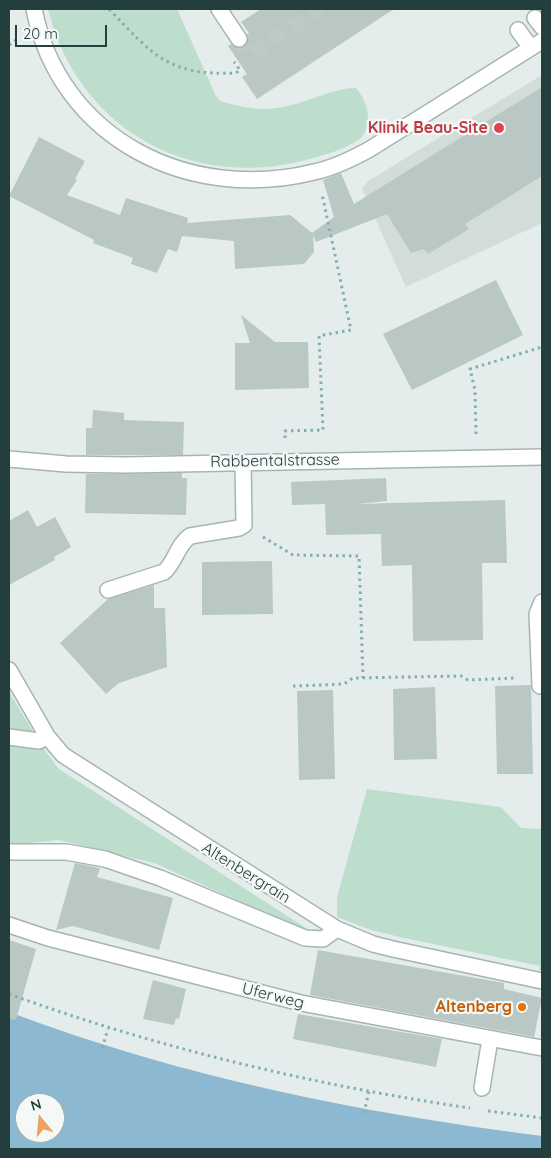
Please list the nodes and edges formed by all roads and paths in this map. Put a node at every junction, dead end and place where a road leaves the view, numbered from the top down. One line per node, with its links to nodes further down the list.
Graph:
1 (34, 9): 10 (street)
2 (109, 9): 9 (path)
3 (219, 9): 6 (street)
4 (518, 30): 8 (street)
5 (22, 35): 7 (path)
6 (239, 39)
7 (9, 45)
8 (537, 45): 10 (street)
9 (230, 55)
10 (315, 172): 12 (path)
11 (542, 347): 13 (path)
12 (293, 431)
13 (476, 434)
14 (542, 457): 16 (street, Rabbentalstrasse)
15 (9, 459): 16 (street, Rabbentalstrasse)
16 (243, 462): 17 (street)
17 (244, 525): 18 (street); 21 (path)
18 (108, 590)
19 (542, 602): 24 (street)
20 (9, 670): 25 (street, Altenbergrain)
21 (362, 678): 22 (path); 23 (path)
22 (520, 678)
23 (293, 686)
24 (540, 686)
25 (47, 736): 26 (street); 29 (street, Altenbergrain)
26 (9, 738)
27 (9, 852): 29 (street)
28 (9, 925): 33 (street, Uferweg)
29 (337, 929): 30 (street, Altenbergrain)
30 (542, 981)
31 (9, 994): 32 (path)
32 (108, 1028): 34 (path); 37 (path)
33 (490, 1039): 35 (street, Uferweg); 36 (street)
34 (102, 1048)
35 (542, 1048)
36 (482, 1088)
37 (368, 1091): 38 (path); 39 (path)
38 (364, 1113)
39 (542, 1118)

